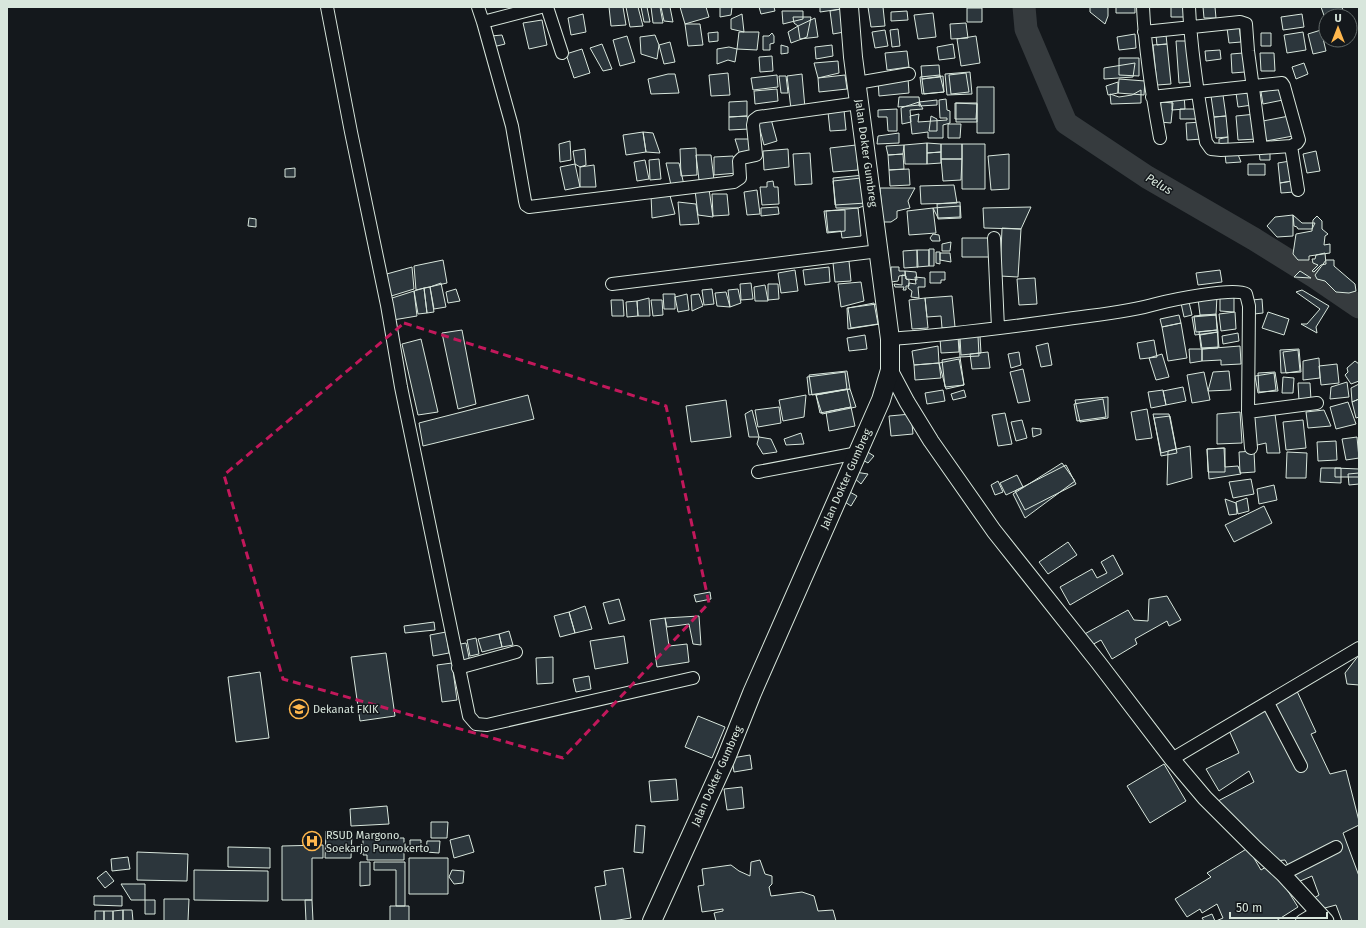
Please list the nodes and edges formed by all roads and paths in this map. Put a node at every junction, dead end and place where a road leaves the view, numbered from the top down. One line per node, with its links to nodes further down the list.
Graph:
1 (327, 7): 35 (street)
2 (478, 7): 8 (street)
3 (541, 7): 8 (street)
4 (547, 7): 11 (street)
5 (849, 7): 13 (main road, Jalan Dokter Gumbreg)
6 (1143, 7): 10 (street)
7 (1189, 7): 9 (street)
8 (483, 22): 17 (street)
9 (1190, 27): 10 (street); 14 (street); 15 (street)
10 (1144, 32): 16 (street)
11 (562, 53)
12 (909, 74): 13 (street)
13 (857, 83): 17 (main road, Jalan Dokter Gumbreg)
14 (1253, 86): 15 (street); 19 (street); 20 (street)
15 (1197, 92): 16 (street); 20 (street)
16 (1152, 97): 18 (street)
17 (859, 103): 23 (main road, Jalan Dokter Gumbreg)
18 (1160, 138)
19 (1291, 146): 20 (street); 21 (street)
20 (1261, 148)
21 (1298, 190)
22 (994, 238): 25 (street)
23 (879, 251): 24 (street); 26 (main road, Jalan Dokter Gumbreg)
24 (612, 284)
25 (998, 328): 26 (street); 29 (street)
26 (890, 339): 27 (main road, Jalan Dokter Gumbreg)
27 (890, 370): 31 (main road, Jalan Dokter Gumbreg); 38 (street)
28 (1317, 403): 29 (street)
29 (1248, 412): 30 (street)
30 (1251, 448)
31 (858, 453): 32 (street); 43 (main road, Jalan Dokter Gumbreg)
32 (758, 472)
33 (1359, 648): 37 (street)
34 (516, 652): 35 (street)
35 (458, 668): 36 (street)
36 (693, 678)
37 (1268, 702): 38 (street); 39 (street)
38 (1172, 759): 41 (street)
39 (1301, 766)
40 (1336, 847): 41 (street)
41 (1283, 874): 42 (street)
42 (1321, 916): 44 (street)
43 (652, 921)
44 (1302, 921)

